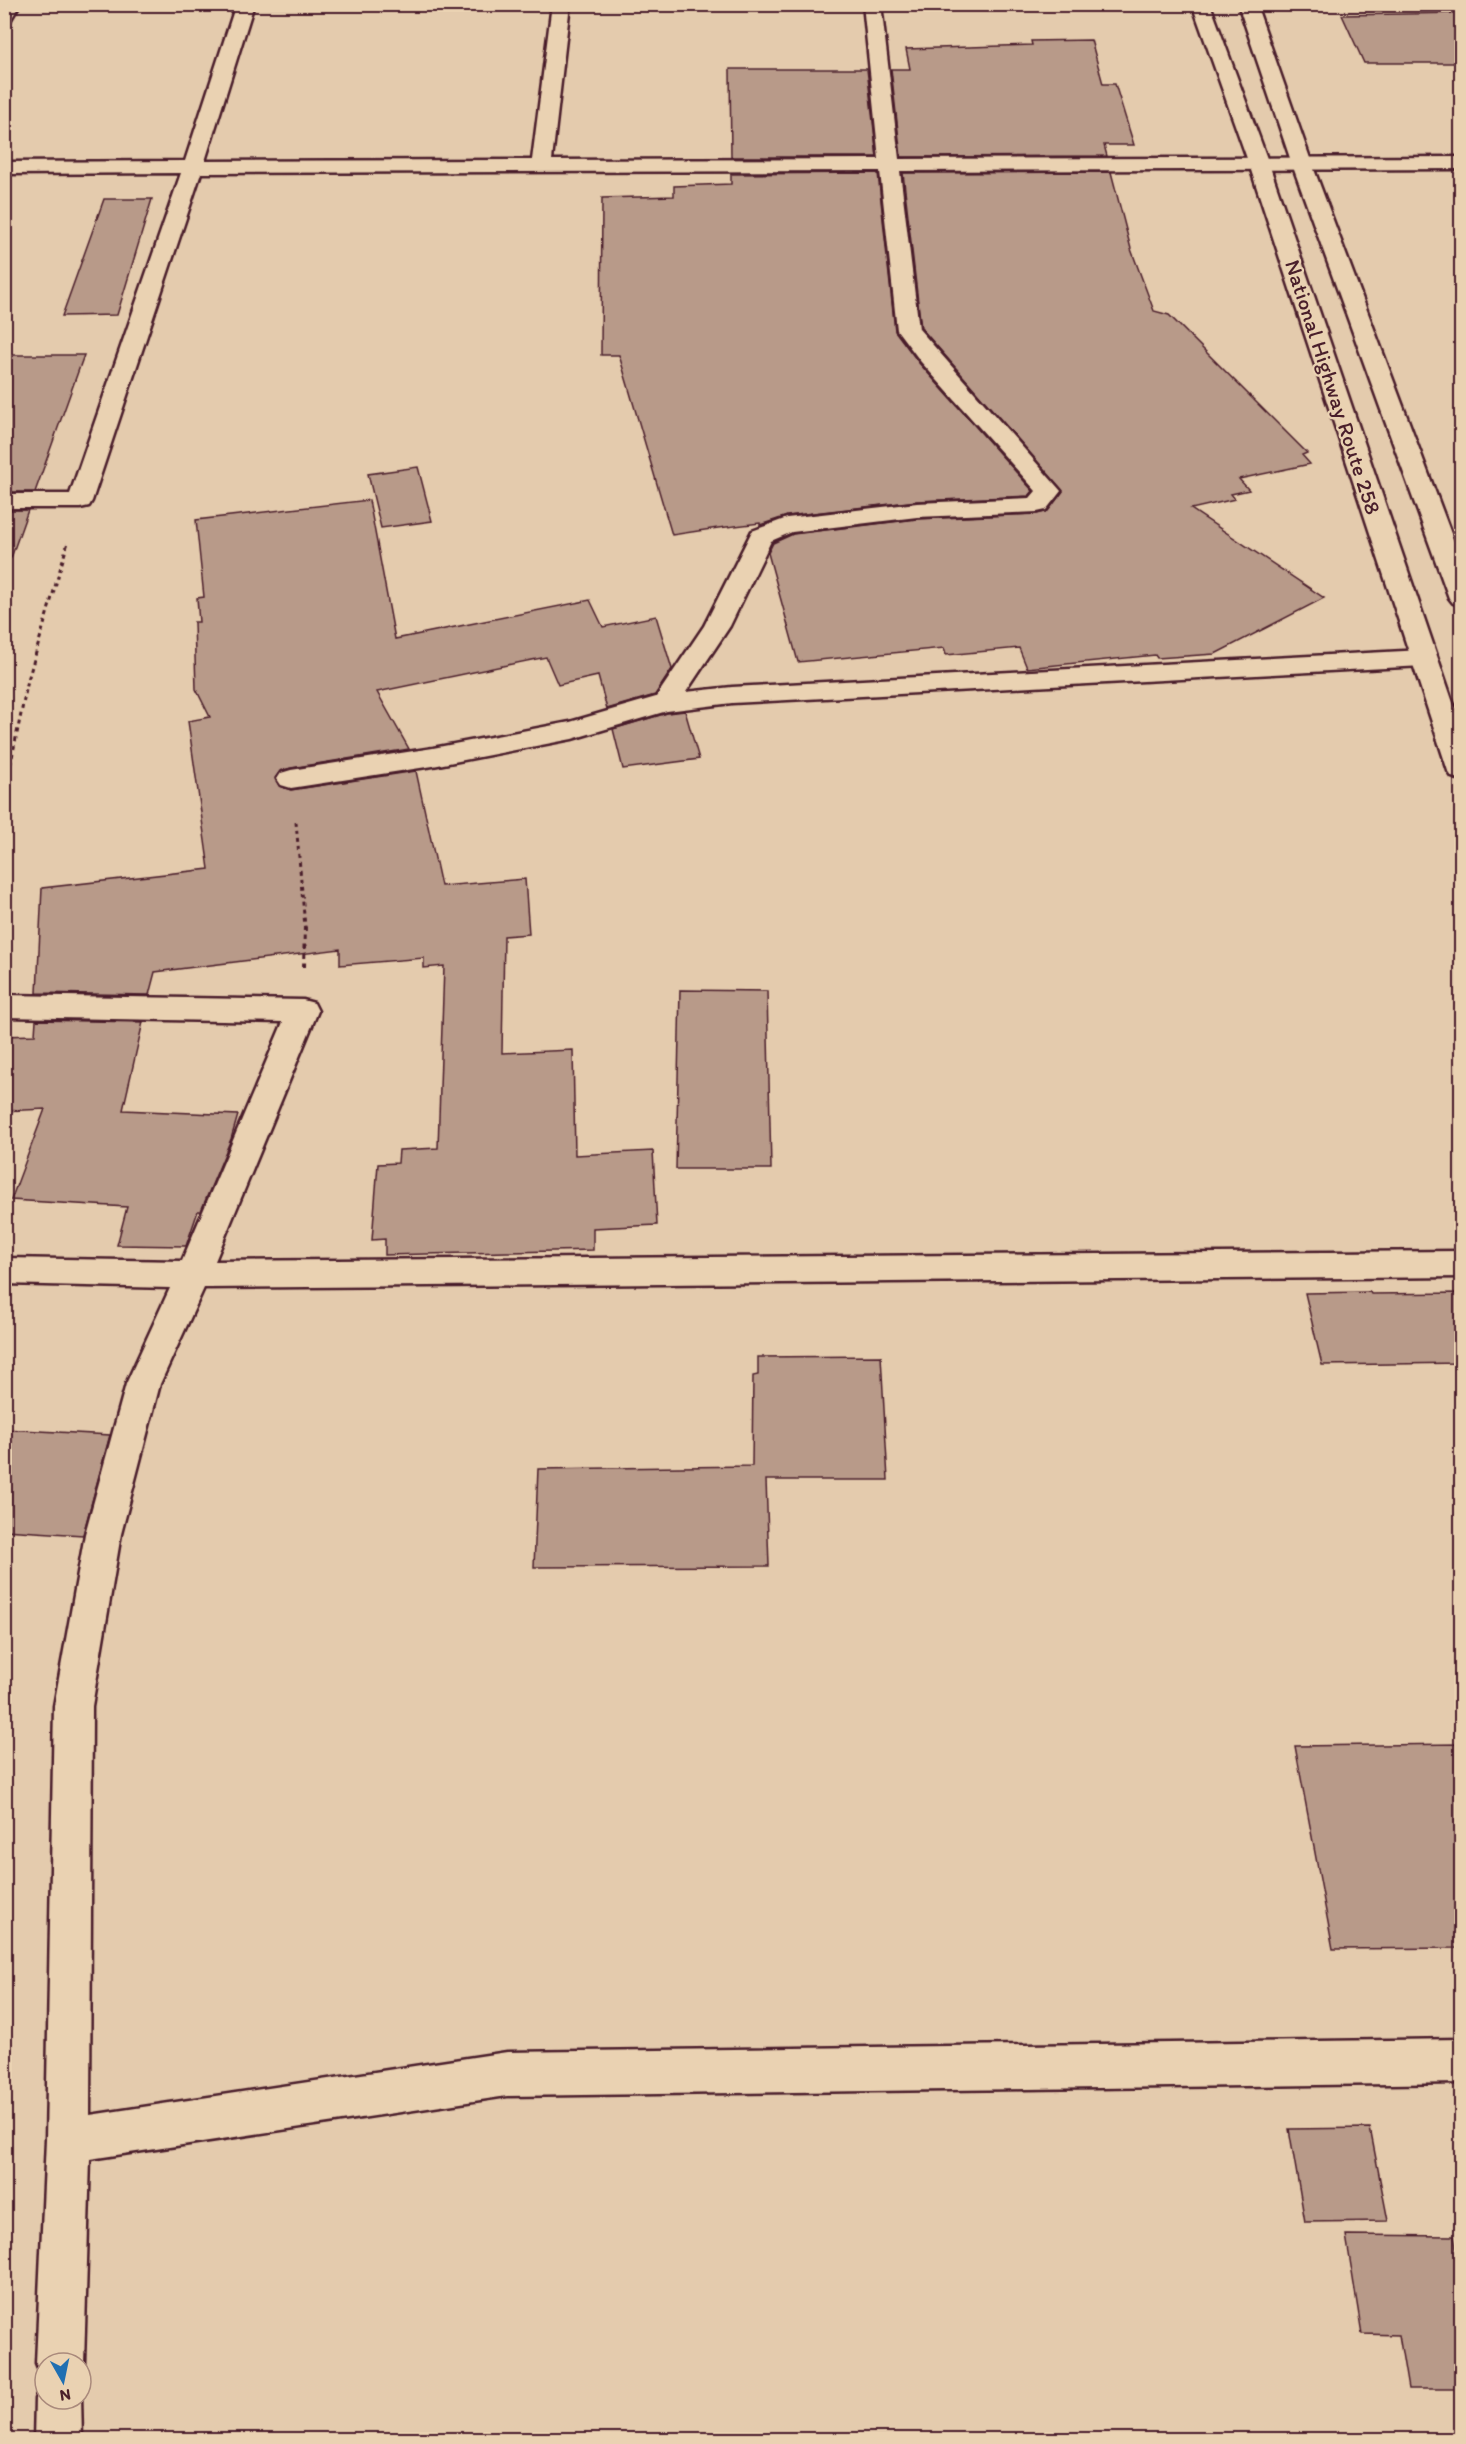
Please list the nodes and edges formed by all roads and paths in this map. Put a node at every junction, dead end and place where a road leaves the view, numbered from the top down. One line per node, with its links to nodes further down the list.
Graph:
1 (11, 4): 7 (main road)
2 (245, 4): 14 (main road)
3 (561, 4): 11 (main road)
4 (872, 4): 12 (main road)
5 (1201, 4): 9 (main road, National Highway Route 258)
6 (1246, 4): 10 (main road, National Highway Route 258)
7 (4, 17)
8 (1461, 163): 10 (main road)
9 (1259, 164): 10 (main road); 12 (main road); 19 (main road, National Highway Route 258)
10 (1302, 164): 17 (main road, National Highway Route 258)
11 (541, 166): 12 (main road); 14 (main road)
12 (890, 166): 20 (main road)
13 (4, 168): 14 (main road)
14 (193, 168): 16 (main road)
15 (4, 501): 16 (main road)
16 (80, 501): 23 (path)
17 (1453, 553): 18 (main road, National Highway Route 258)
18 (1461, 598)
19 (1423, 658): 20 (main road); 21 (main road, National Highway Route 258)
20 (665, 703): 22 (main road)
21 (1461, 771)
22 (291, 779): 25 (path)
23 (4, 795)
24 (4, 1006): 25 (main road)
25 (303, 1011): 28 (main road)
26 (1461, 1264): 28 (main road)
27 (4, 1271): 28 (main road)
28 (193, 1275): 30 (main road)
29 (1461, 2061): 30 (main road)
30 (68, 2140): 31 (main road)
31 (60, 2351)
32 (59, 2411): 33 (main road)
33 (58, 2439)

